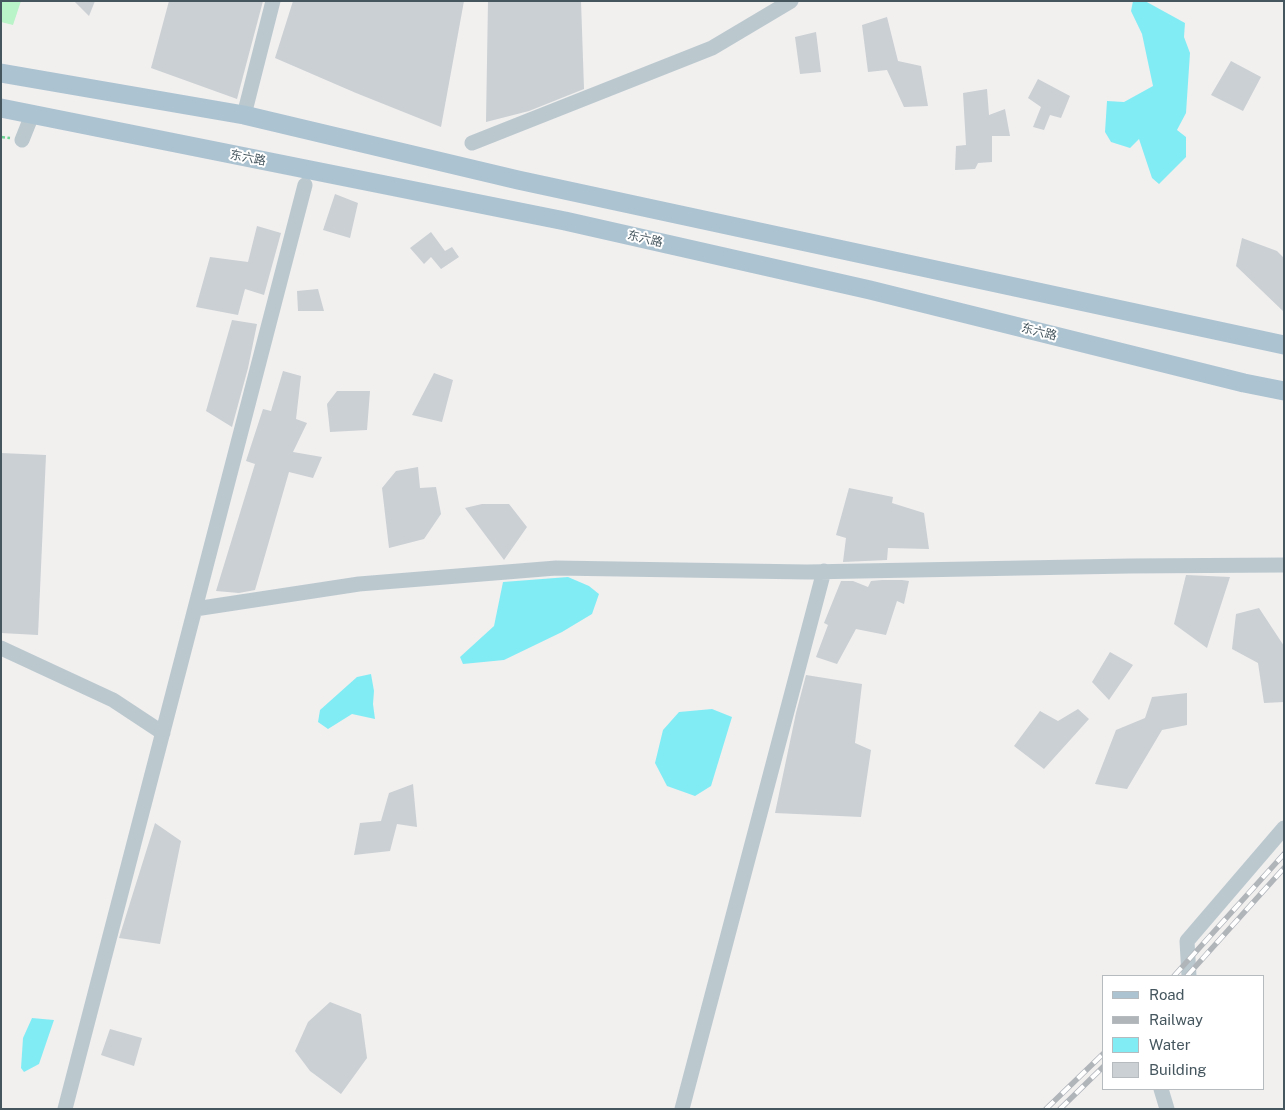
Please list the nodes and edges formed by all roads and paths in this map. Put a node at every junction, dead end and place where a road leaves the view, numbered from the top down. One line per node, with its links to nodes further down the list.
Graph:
1 (273, 1): 6 (street)
2 (791, 1): 8 (street)
3 (1, 74): 6 (main road)
4 (1, 108): 5 (main road, 东六路)
5 (32, 115): 7 (street); 11 (main road, 东六路)
6 (244, 115): 10 (main road)
7 (22, 140)
8 (472, 143)
9 (305, 185): 14 (street)
10 (1284, 345)
11 (1284, 391)
12 (1284, 565): 13 (street)
13 (824, 571): 14 (street); 21 (street)
14 (195, 609): 16 (street)
15 (1, 648): 16 (street)
16 (163, 733): 20 (street)
17 (1284, 828): 18 (street)
18 (1189, 975)
19 (1161, 1090): 22 (street)
20 (65, 1109)
21 (682, 1109)
22 (1167, 1109)

